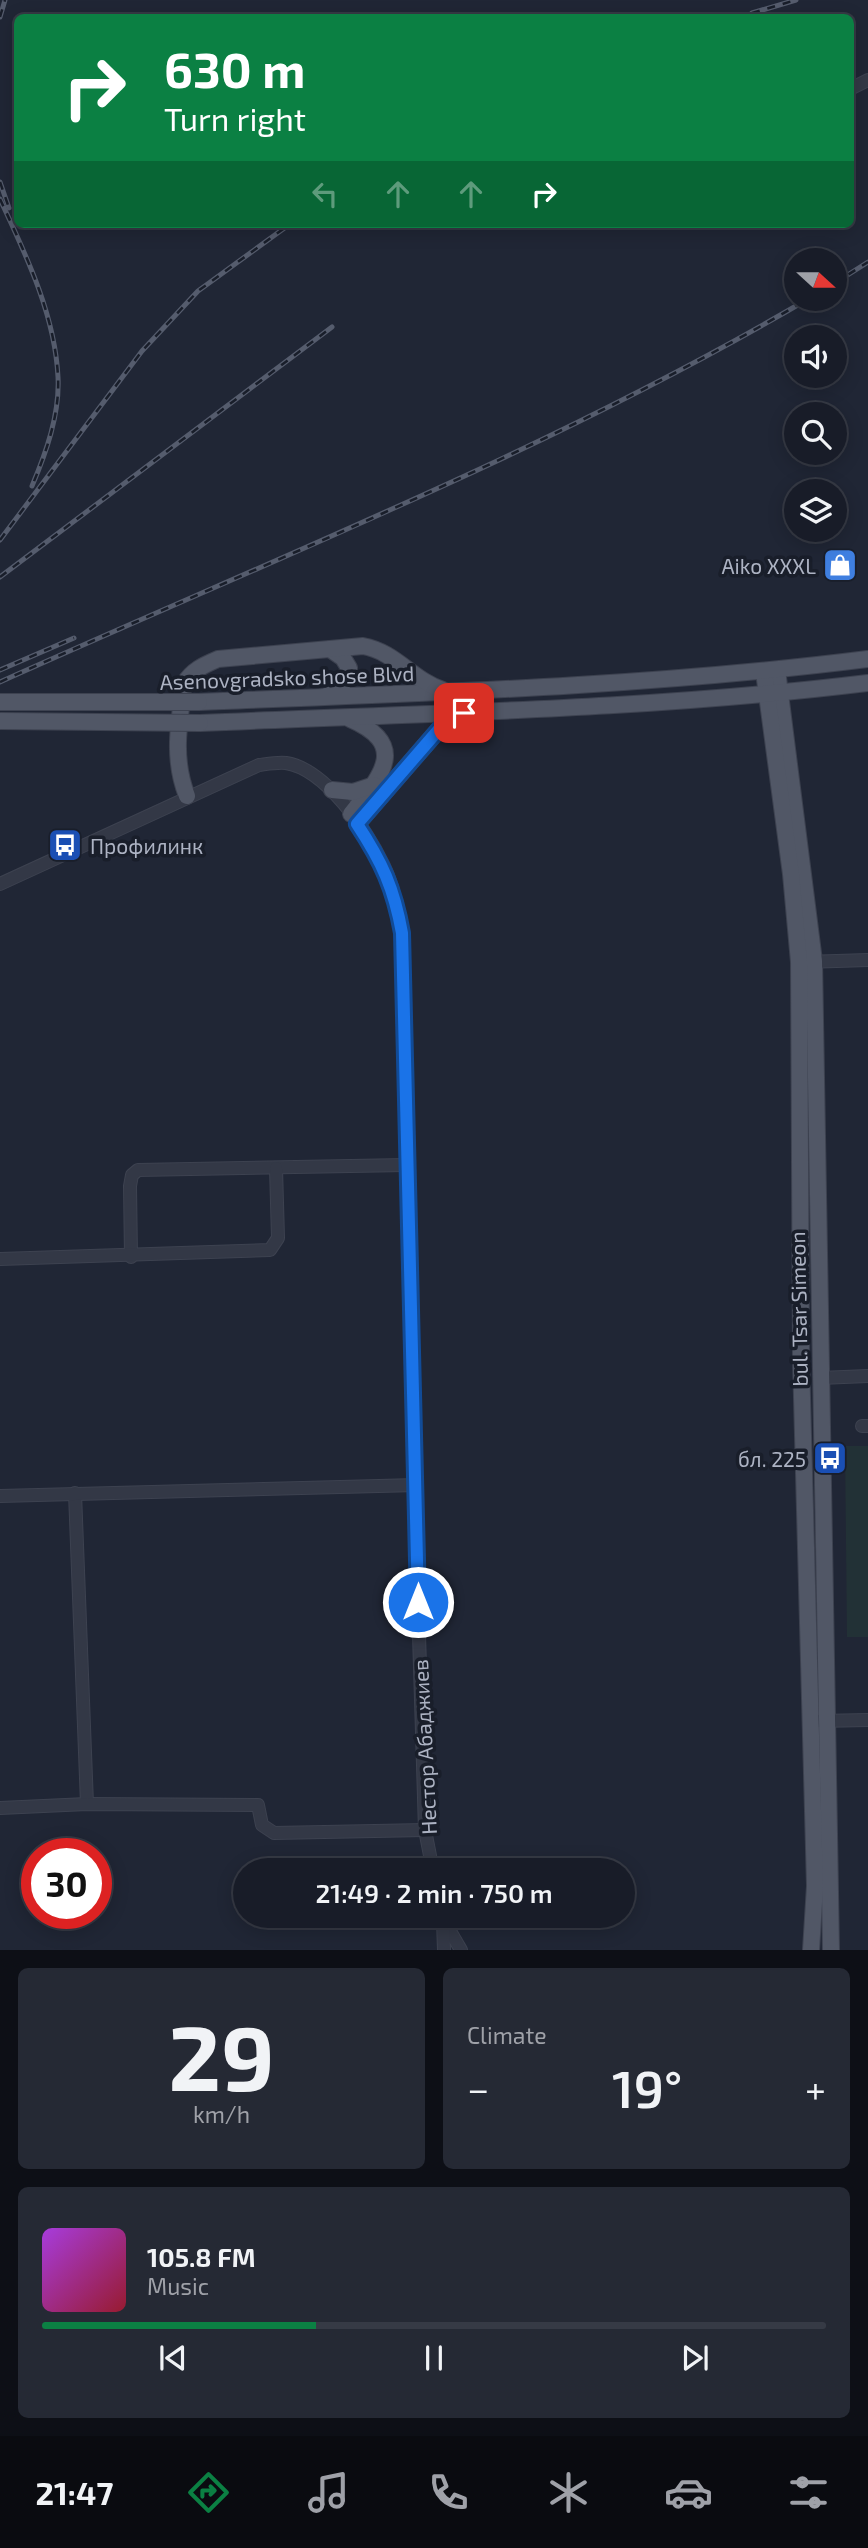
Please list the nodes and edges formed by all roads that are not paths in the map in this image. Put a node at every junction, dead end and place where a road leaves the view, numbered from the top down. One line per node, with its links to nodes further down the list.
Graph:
1 (330, 649): 5 (main road); 7 (main road); 14 (main road)
2 (868, 659): 3 (main road, Asenovgradsko shose Blvd)
3 (771, 671): 5 (main road, Asenovgradsko shose Blvd); 6 (main road, bul. Tsar Simeon)
4 (868, 683): 6 (main road, Asenovgradsko shose Blvd)
5 (452, 693): 7 (main road, Asenovgradsko shose Blvd)
6 (774, 694): 9 (main road, Asenovgradsko shose Blvd); 18 (main road, bul. Tsar Simeon)
7 (322, 697): 8 (main road, Asenovgradsko shose Blvd, bridge)
8 (0, 702)
9 (464, 713): 10 (main road, Asenovgradsko shose Blvd); 15 (main road)
10 (345, 716): 11 (main road, Asenovgradsko shose Blvd, bridge); 12 (main road)
11 (0, 721)
12 (374, 785): 13 (main road); 15 (main road)
13 (332, 790): 14 (street, Нестор Абаджиев); 15 (street, Нестор Абаджиев)
14 (187, 796): 16 (street, Нестор Абаджиев)
15 (354, 819): 19 (street, Нестор Абаджиев)
16 (0, 884)
17 (868, 960): 18 (street)
18 (807, 962): 24 (main road, bul. Tsar Simeon); 29 (main road, bul. Tsar Simeon)
19 (406, 1165): 20 (street); 25 (street, Нестор Абаджиев)
20 (276, 1168): 21 (street); 21 (street)
21 (131, 1257): 22 (street)
22 (0, 1259)
23 (868, 1376): 24 (street)
24 (820, 1378): 29 (main road, bul. Tsar Simeon)
25 (417, 1485): 26 (street); 32 (street, Нестор Абаджиев)
26 (75, 1493): 27 (street); 30 (street)
27 (0, 1496)
28 (868, 1720): 29 (street)
29 (819, 1721): 38 (main road, bul. Tsar Simeon); 39 (main road, bul. Tsar Simeon)
30 (87, 1804): 31 (street); 32 (street)
31 (0, 1808)
32 (425, 1830): 33 (street, Нестор Абаджиев)
33 (430, 1858)
34 (443, 1928): 36 (street)
35 (448, 1928): 37 (street)
36 (444, 1950)
37 (461, 1950)
38 (811, 1950)
39 (831, 1950)

